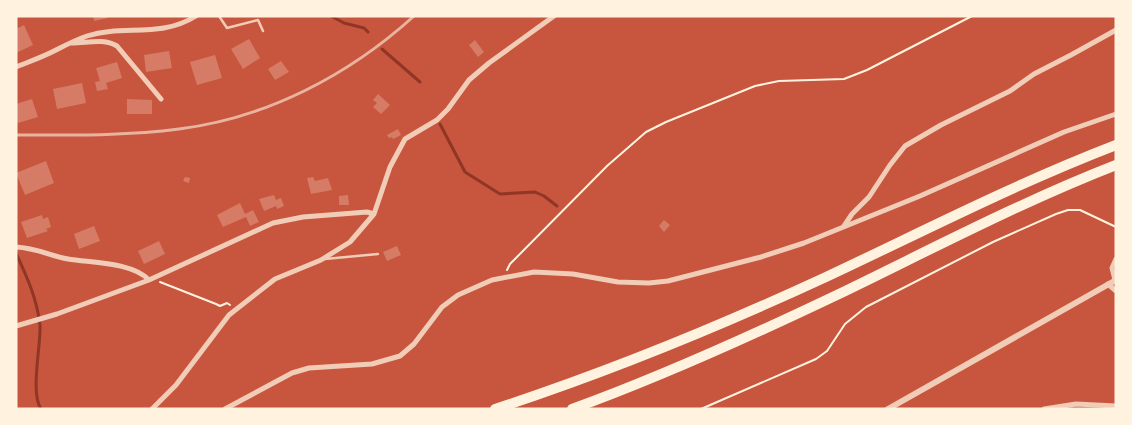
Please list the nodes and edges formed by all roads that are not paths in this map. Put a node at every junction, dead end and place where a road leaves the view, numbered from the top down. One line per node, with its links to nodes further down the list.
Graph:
1 (196, 16): 6 (street)
2 (219, 16): 5 (lane)
3 (554, 16): 12 (street)
4 (1116, 30): 13 (street)
5 (263, 31)
6 (68, 44): 7 (street); 8 (street)
7 (16, 67)
8 (161, 99)
9 (1116, 114): 13 (street)
10 (1116, 145): 26 (highway)
11 (1116, 165): 27 (highway)
12 (374, 214): 17 (street); 18 (street)
13 (843, 227): 25 (street)
14 (16, 247): 18 (street)
15 (378, 254): 17 (lane)
16 (1116, 259): 19 (street)
17 (320, 260): 24 (street)
18 (149, 280): 22 (street)
19 (1115, 280): 20 (street)
20 (1108, 284): 21 (street); 28 (street)
21 (1116, 291)
22 (16, 326)
23 (1116, 406): 29 (street)
24 (152, 409)
25 (225, 409)
26 (495, 409)
27 (572, 409)
28 (888, 409)
29 (1044, 409)

